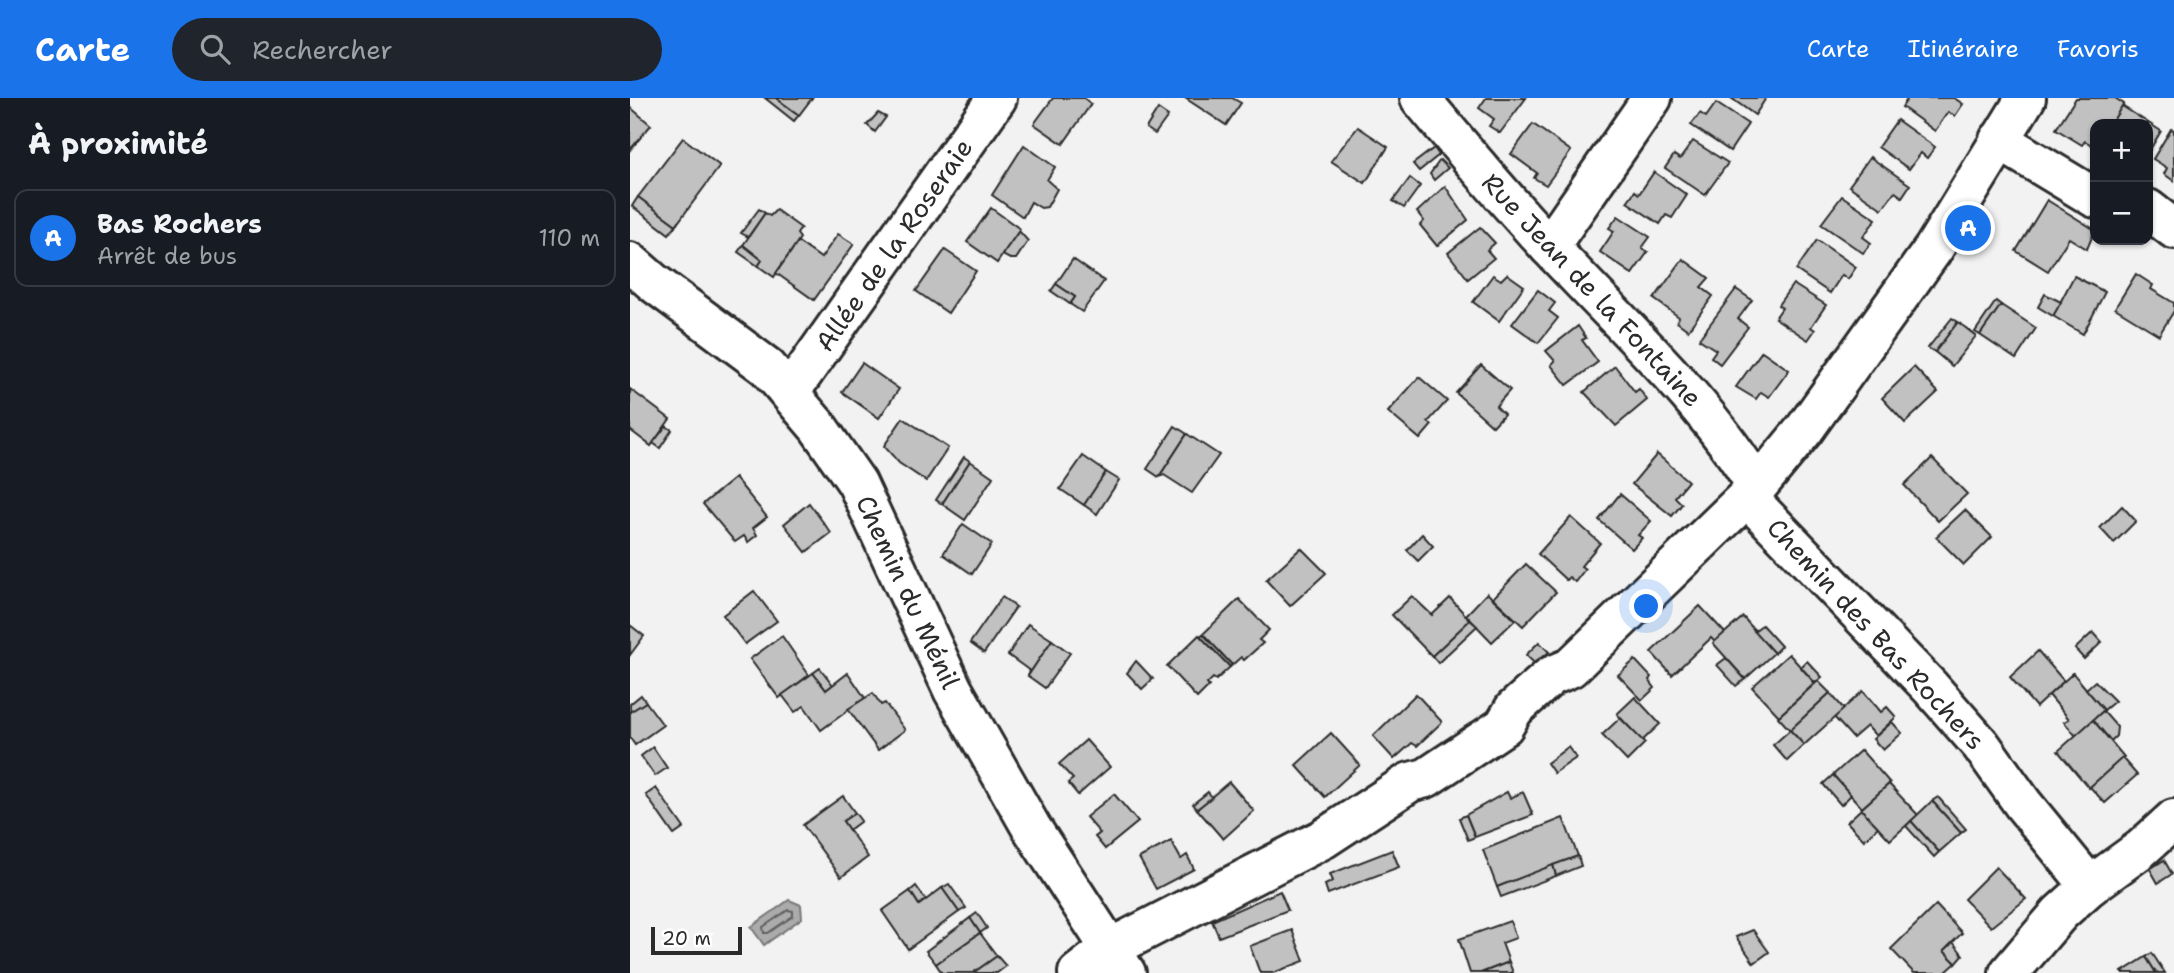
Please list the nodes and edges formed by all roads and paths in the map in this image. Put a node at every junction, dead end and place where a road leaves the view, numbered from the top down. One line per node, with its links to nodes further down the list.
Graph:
1 (997, 98): 11 (street, Allée de la Roseraie)
2 (1420, 98): 9 (street, Rue Jean de la Fontaine)
3 (1652, 98): 9 (street)
4 (2026, 98): 5 (street)
5 (1999, 140): 6 (street); 12 (street)
6 (2090, 195)
7 (2153, 213): 8 (street)
8 (2174, 229)
9 (1549, 247): 12 (street, Rue Jean de la Fontaine)
10 (630, 262): 11 (street, Chemin du Ménil)
11 (790, 391): 15 (street, Chemin du Ménil)
12 (1752, 492): 14 (street, Chemin des Bas Rochers); 15 (street)
13 (2174, 819): 14 (street)
14 (2090, 886): 17 (street)
15 (1118, 961): 16 (street)
16 (1078, 973)
17 (2009, 973)

